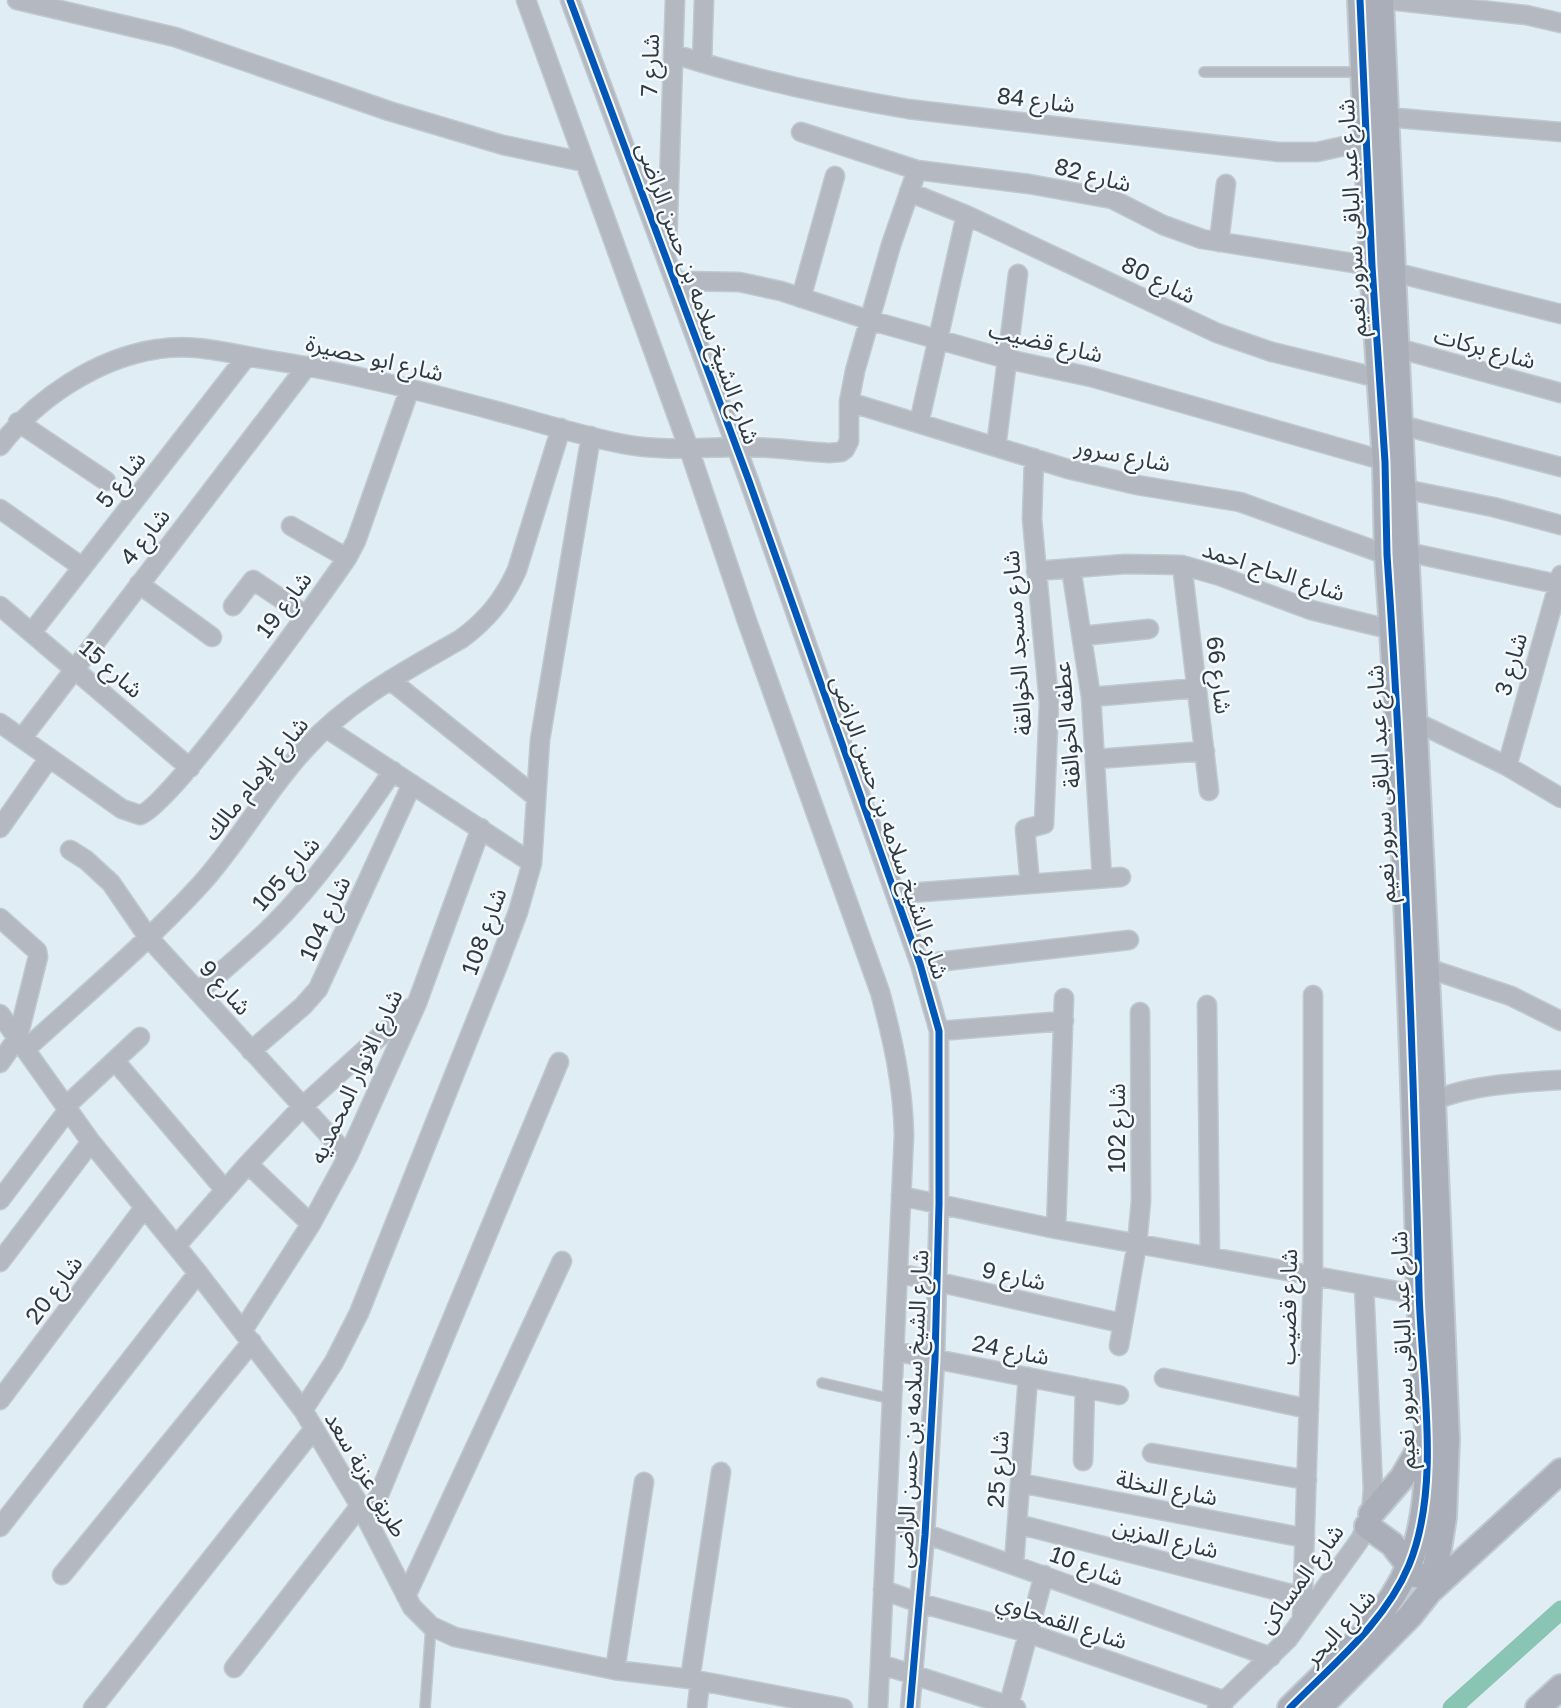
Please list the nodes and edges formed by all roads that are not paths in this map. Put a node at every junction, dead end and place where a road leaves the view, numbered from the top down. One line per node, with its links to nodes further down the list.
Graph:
1 (17, 0): 19 (street)
2 (526, 0): 19 (street, شارع الشيخ سلامه بن حسن الراضى)
3 (570, 0): 26 (street, شارع الشيخ سلامه بن حسن الراضى)
4 (675, 0): 11 (street, شارع 7)
5 (704, 0): 12 (street)
6 (1360, 0): 10 (street, شارع عبد الباقى سرور نعيم)
7 (1381, 0): 10 (street, شارع عبد الباقى سرور نعيم)
8 (1389, 0): 9 (street)
9 (1561, 23)
10 (1372, 42): 14 (street, شارع عبد الباقى سرور نعيم); 15 (street, شارع عبد الباقى سرور نعيم)
11 (674, 54): 12 (street, شارع 84); 26 (street, شارع 7)
12 (702, 63): 18 (street, شارع 84)
13 (1205, 72): 14 (lane)
14 (1363, 72): 18 (street, شارع عبد الباقى سرور نعيم)
15 (1386, 117): 17 (street); 27 (street, شارع عبد الباقى سرور نعيم)
16 (801, 132): 20 (street, شارع 82)
17 (1561, 132)
18 (1367, 141): 27 (street, شارع عبد الباقى سرور نعيم)
19 (584, 162): 50 (street, شارع الشيخ سلامه بن حسن الراضى)
20 (917, 170): 23 (street); 25 (street, شارع 82)
21 (835, 176): 30 (street)
22 (1226, 184): 25 (street)
23 (909, 192): 24 (street, شارع 80); 32 (street)
24 (966, 215): 33 (street); 38 (street, شارع 80)
25 (1219, 242): 27 (street, شارع 82)
26 (666, 257): 29 (street, شارع الشيخ سلامه بن حسن الراضى)
27 (1382, 269): 31 (street, شارع 82); 34 (street, شارع عبد الباقى سرور نعيم); 38 (street, شارع عبد الباقى سرور نعيم)
28 (1018, 274): 36 (street)
29 (675, 281): 30 (street, شارع قضيب); 48 (street, شارع الشيخ سلامه بن حسن الراضى)
30 (802, 298): 32 (street, شارع قضيب)
31 (1561, 314)
32 (869, 320): 33 (street, شارع قضيب); 41 (street)
33 (937, 339): 36 (street, شارع قضيب); 43 (street)
34 (1396, 348): 38 (street, شارع عبد الباقى سرور نعيم); 40 (street, شارع بركات)
35 (247, 356): 37 (street, شارع ابو حصيرة); 42 (street, شارع ابو حصيرة); 61 (street, شارع 5)
36 (1007, 359): 49 (street); 53 (street, شارع قضيب)
37 (307, 366): 39 (street, شارع ابو حصيرة); 65 (street, شارع 4)
38 (1388, 381): 44 (street, شارع عبد الباقى سرور نعيم); 53 (street, شارع عبد الباقى سرور نعيم)
39 (410, 388): 45 (street, شارع ابو حصيرة); 59 (street, شارع 19)
40 (1561, 393)
41 (849, 402): 43 (street, شارع سرور); 48 (street, شارع ابو حصيرة)
42 (18, 422): 47 (street, شارع ابو حصيرة); 54 (street)
43 (919, 424): 49 (street, شارع سرور)
44 (1401, 425): 52 (street); 53 (street, شارع عبد الباقى سرور نعيم)
45 (561, 428): 46 (street, شارع ابو حصيرة); 75 (street, شارع الإمام مالك)
46 (591, 436): 50 (street, شارع ابو حصيرة); 90 (street, شارع 108)
47 (0, 446)
48 (736, 447): 50 (street, شارع ابو حصيرة); 99 (street, شارع الشيخ سلامه بن حسن الراضى)
49 (996, 447): 51 (street, شارع سرور)
50 (689, 449): 129 (street, شارع الشيخ سلامه بن حسن الراضى)
51 (1034, 458): 58 (street, شارع سرور); 63 (street, شارع مسجد الخوالقة)
52 (1561, 467)
53 (1397, 472): 56 (street, شارع قضيب); 58 (street, شارع عبد الباقى سرور نعيم); 58 (street, شارع عبد الباقى سرور نعيم)
54 (106, 481)
55 (0, 509): 61 (street)
56 (1561, 525)
57 (291, 526): 59 (street)
58 (1397, 553): 64 (street, شارع سرور); 71 (street, شارع عبد الباقى سرور نعيم)
59 (347, 558): 68 (street, شارع 19)
60 (1182, 565): 62 (street, شارع الحاج احمد); 71 (street, شارع الحاج احمد); 76 (street, شارع 66)
61 (82, 567): 70 (street, شارع 5)
62 (1071, 568): 63 (street, شارع الحاج احمد); 73 (street, عطفه الخوالقة)
63 (1036, 571): 98 (street, شارع مسجد الخوالقة)
64 (1560, 582): 85 (street, شارع 3)
65 (139, 584): 72 (street); 74 (street, شارع 4)
66 (0, 606): 70 (street, شارع 15)
67 (233, 606): 68 (street)
68 (304, 615): 86 (street, شارع 19)
69 (1149, 629): 73 (street)
70 (32, 632): 74 (street, شارع 15)
71 (1402, 633): 78 (street, شارع عبد الباقى سرور نعيم); 145 (street, شارع عبد الباقى سرور نعيم)
72 (212, 636)
73 (1082, 636): 77 (street, عطفه الخوالقة)
74 (75, 668): 81 (street, شارع 4); 86 (street, شارع 15)
75 (390, 680): 80 (street, شارع الإمام مالك); 90 (street)
76 (1197, 688): 77 (street); 82 (street, شارع 66)
77 (1091, 697): 84 (street, عطفه الخوالقة)
78 (1416, 722): 85 (street); 104 (street, شارع عبد الباقى سرور نعيم)
79 (0, 723): 81 (street)
80 (326, 728): 87 (street); 101 (street, شارع الإمام مالك)
81 (22, 738): 83 (street)
82 (1205, 751): 84 (street); 89 (street, شارع 66)
83 (49, 758): 86 (street, شارع 19); 92 (street)
84 (1096, 759): 97 (street, عطفه الخوالقة)
85 (1507, 766): 91 (street)
86 (190, 768)
87 (393, 771): 88 (street); 105 (street, شارع 105)
88 (412, 784): 93 (street); 117 (street, شارع 104)
89 (1209, 791)
90 (536, 797): 95 (street, شارع 108)
91 (1561, 798)
92 (0, 828)
93 (481, 828): 95 (street); 108 (street, شارع الانوار المحمديه)
94 (71, 850): 101 (street, شارع 9)
95 (532, 863): 159 (street, شارع 108)
96 (1121, 877): 97 (street)
97 (1102, 878): 98 (street)
98 (1030, 884): 99 (street)
99 (895, 894): 103 (street, شارع الشيخ سلامه بن حسن الراضى)
100 (0, 918): 116 (street)
101 (148, 937): 105 (street, شارع 9); 116 (street, شارع الإمام مالك)
102 (1129, 940): 103 (street)
103 (920, 964): 114 (street, شارع الشيخ سلامه بن حسن الراضى)
104 (1427, 968): 113 (street); 122 (street, شارع عبد الباقى سرور نعيم)
105 (198, 992): 117 (street, شارع 9)
106 (1313, 995): 142 (street, شارع قضيب)
107 (1065, 998): 112 (street)
108 (417, 1003): 123 (street); 126 (street, شارع الانوار المحمديه)
109 (1207, 1005): 137 (street)
110 (1140, 1012): 135 (street, شارع 102)
111 (0, 1014): 116 (street, طريق عزبة سعد)
112 (1064, 1021): 114 (street); 134 (street)
113 (1561, 1021)
114 (939, 1031): 131 (street, شارع الشيخ سلامه بن حسن الراضى)
115 (140, 1037): 118 (street)
116 (22, 1043): 120 (street); 124 (street, طريق عزبة سعد)
117 (251, 1051): 123 (street, شارع 9)
118 (115, 1061): 124 (street); 128 (street)
119 (559, 1062): 169 (street)
120 (0, 1063)
121 (1561, 1080): 122 (street)
122 (1433, 1101): 181 (street, شارع عبد الباقى سرور نعيم)
123 (302, 1107): 126 (street, شارع 9); 127 (street)
124 (67, 1108): 125 (street, طريق عزبة سعد); 130 (street)
125 (91, 1142): 132 (street, طريق عزبة سعد); 139 (street)
126 (348, 1156): 133 (street, شارع الانوار المحمديه)
127 (248, 1164): 128 (street); 133 (street)
128 (225, 1190): 136 (street)
129 (901, 1196): 131 (street); 141 (street, شارع الشيخ سلامه بن حسن الراضى)
130 (0, 1200)
131 (939, 1204): 134 (street); 143 (street, شارع الشيخ سلامه بن حسن الراضى)
132 (145, 1208): 136 (street, طريق عزبة سعد); 157 (street, شارع 20)
133 (310, 1224): 147 (street, شارع الانوار المحمديه)
134 (1056, 1229): 135 (street)
135 (1137, 1244): 137 (street); 146 (street, شارع 102)
136 (176, 1246): 140 (street, طريق عزبة سعد)
137 (1210, 1257): 142 (street)
138 (562, 1261): 182 (street)
139 (0, 1262)
140 (198, 1273): 147 (street, طريق عزبة سعد); 173 (street)
141 (898, 1273): 143 (street, شارع 9); 149 (street, شارع الشيخ سلامه بن حسن الراضى)
142 (1314, 1277): 144 (street); 158 (street, شارع قضيب)
143 (937, 1283): 146 (street, شارع 9); 150 (street, شارع الشيخ سلامه بن حسن الراضى)
144 (1364, 1285): 145 (street); 171 (street, شارع المساكن)
145 (1419, 1295): 161 (street, شارع عبد الباقى سرور نعيم)
146 (1121, 1323): 148 (street, شارع 102)
147 (247, 1336): 159 (street, طريق عزبة سعد); 179 (street, شارع الانوار المحمديه)
148 (1119, 1346)
149 (894, 1350): 150 (street, شارع 24); 156 (street, شارع الشيخ سلامه بن حسن الراضى)
150 (936, 1359): 151 (street, شارع 24); 174 (street, شارع الشيخ سلامه بن حسن الراضى)
151 (1028, 1377): 154 (street, شارع 24); 168 (street, شارع 25)
152 (1164, 1378): 158 (street)
153 (822, 1383): 156 (lane)
154 (1085, 1388): 155 (street, شارع 24); 163 (street)
155 (1119, 1395)
156 (892, 1399): 170 (street, شارع الشيخ سلامه بن حسن الراضى)
157 (0, 1400)
158 (1309, 1409): 166 (street, شارع قضيب)
159 (303, 1410): 160 (street, طريق عزبة سعد)
160 (313, 1430): 169 (street, طريق عزبة سعد); 198 (street)
161 (1426, 1436): 171 (street); 177 (street, شارع عبد الباقى سرور نعيم)
162 (1152, 1453): 166 (street)
163 (1083, 1461)
164 (1561, 1471): 181 (street, شارع البحر)
165 (721, 1472): 193 (street)
166 (1307, 1480): 175 (street, شارع قضيب)
167 (644, 1482): 191 (street)
168 (1020, 1483): 172 (street, شارع 25); 175 (street, شارع النخلة)
169 (364, 1513): 182 (street, طريق عزبة سعد); 190 (street)
170 (887, 1520): 174 (street, شارع 10); 180 (street, شارع الشيخ سلامه بن حسن الراضى)
171 (1369, 1520): 177 (street); 185 (street, شارع المساكن)
172 (1017, 1524): 176 (street, شارع 25); 183 (street, شارع المزين)
173 (0, 1527)
174 (925, 1535): 176 (street, شارع 10); 184 (street, شارع الشيخ سلامه بن حسن الراضى)
175 (1305, 1538): 183 (street, شارع قضيب)
176 (1014, 1564): 178 (street, شارع 10)
177 (1409, 1565): 181 (street); 204 (street, شارع البحر)
178 (1044, 1575): 187 (street); 188 (street, شارع 10)
179 (62, 1576)
180 (883, 1590): 184 (street, شارع القمحاوي); 189 (street, شارع الشيخ سلامه بن حسن الراضى)
181 (1429, 1592): 205 (street, شارع البحر)
182 (406, 1596): 186 (street, طريق عزبة سعد)
183 (1303, 1597): 185 (street, شارع قضيب)
184 (919, 1603): 187 (street, شارع القمحاوي); 192 (street, شارع الشيخ سلامه بن حسن الراضى)
185 (1302, 1619): 188 (street, شارع المساكن)
186 (431, 1626): 191 (street, طريق عزبة سعد); 199 (lane)
187 (1028, 1633): 196 (street, شارع القمحاوي); 197 (street)
188 (1271, 1657): 196 (street, شارع المساكن)
189 (880, 1664): 192 (street); 202 (street, شارع الشيخ سلامه بن حسن الراضى)
190 (234, 1668)
191 (615, 1670): 193 (street, طريق عزبة سعد)
192 (913, 1676): 197 (street); 203 (street, شارع الشيخ سلامه بن حسن الراضى)
193 (695, 1680): 195 (street, طريق عزبة سعد); 200 (street)
194 (1561, 1686): 206 (street)
195 (785, 1702): 201 (street, طريق عزبة سعد)
196 (1221, 1705)
197 (1011, 1707)
198 (93, 1708)
199 (425, 1708)
200 (697, 1708)
201 (843, 1708)
202 (878, 1708)
203 (910, 1708)
204 (1290, 1708)
205 (1319, 1708)
206 (1538, 1708)

